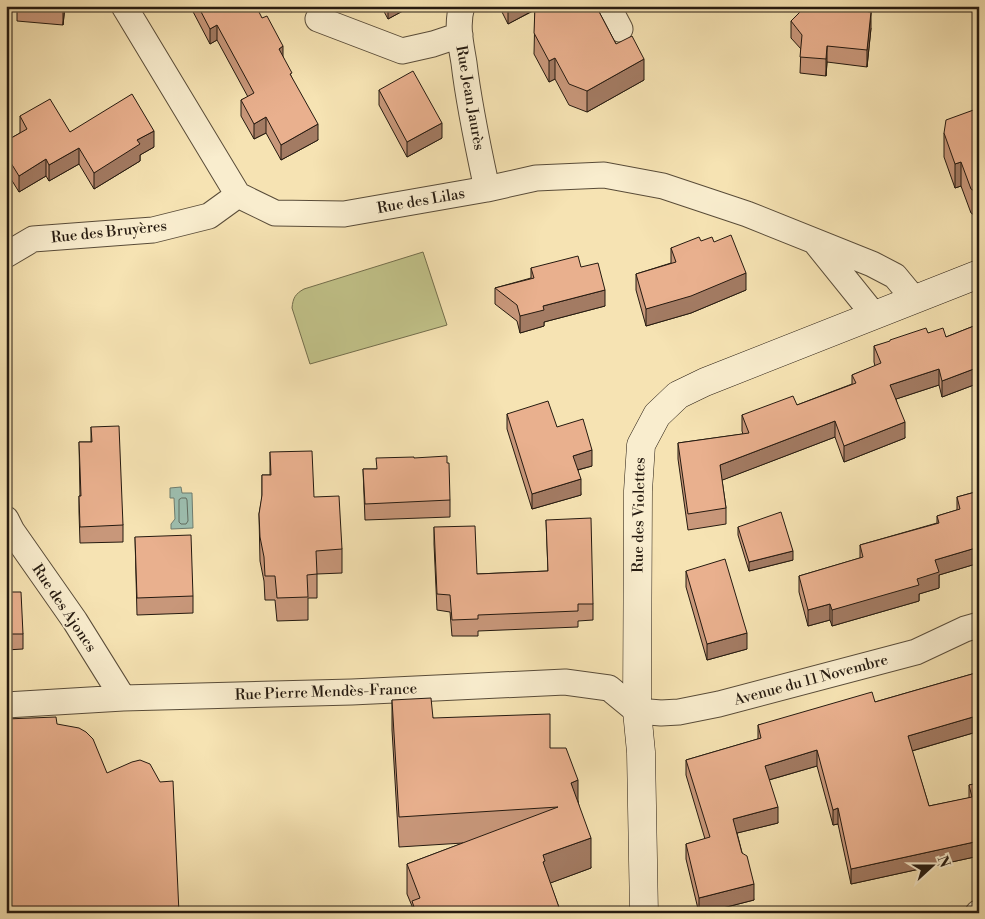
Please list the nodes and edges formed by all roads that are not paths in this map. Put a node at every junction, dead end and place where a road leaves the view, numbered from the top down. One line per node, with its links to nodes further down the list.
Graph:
1 (124, 6): 8 (street)
2 (462, 6): 6 (street, Rue Jean Jaurès)
3 (608, 6): 5 (street)
4 (318, 20): 6 (street)
5 (620, 29)
6 (460, 35): 7 (street, Rue Jean Jaurès)
7 (487, 189): 8 (street, Rue des Lilas); 9 (street, Rue des Lilas)
8 (238, 195): 10 (street, Rue des Bruyères)
9 (816, 243): 12 (street, Rue des Lilas); 13 (street, Rue des Lilas)
10 (6, 255)
11 (979, 274): 12 (street, Rue des Violettes)
12 (914, 299): 13 (street, Rue des Violettes)
13 (874, 315): 18 (street, Rue des Violettes)
14 (6, 519): 16 (street, Rue des Ajoncs)
15 (979, 625): 18 (street, Avenue du 11 Novembre)
16 (123, 698): 17 (street, Rue Pierre Mendès-France); 18 (street, Rue Pierre Mendès-France)
17 (6, 705)
18 (637, 711): 19 (street, Rue des Violettes)
19 (644, 913)

